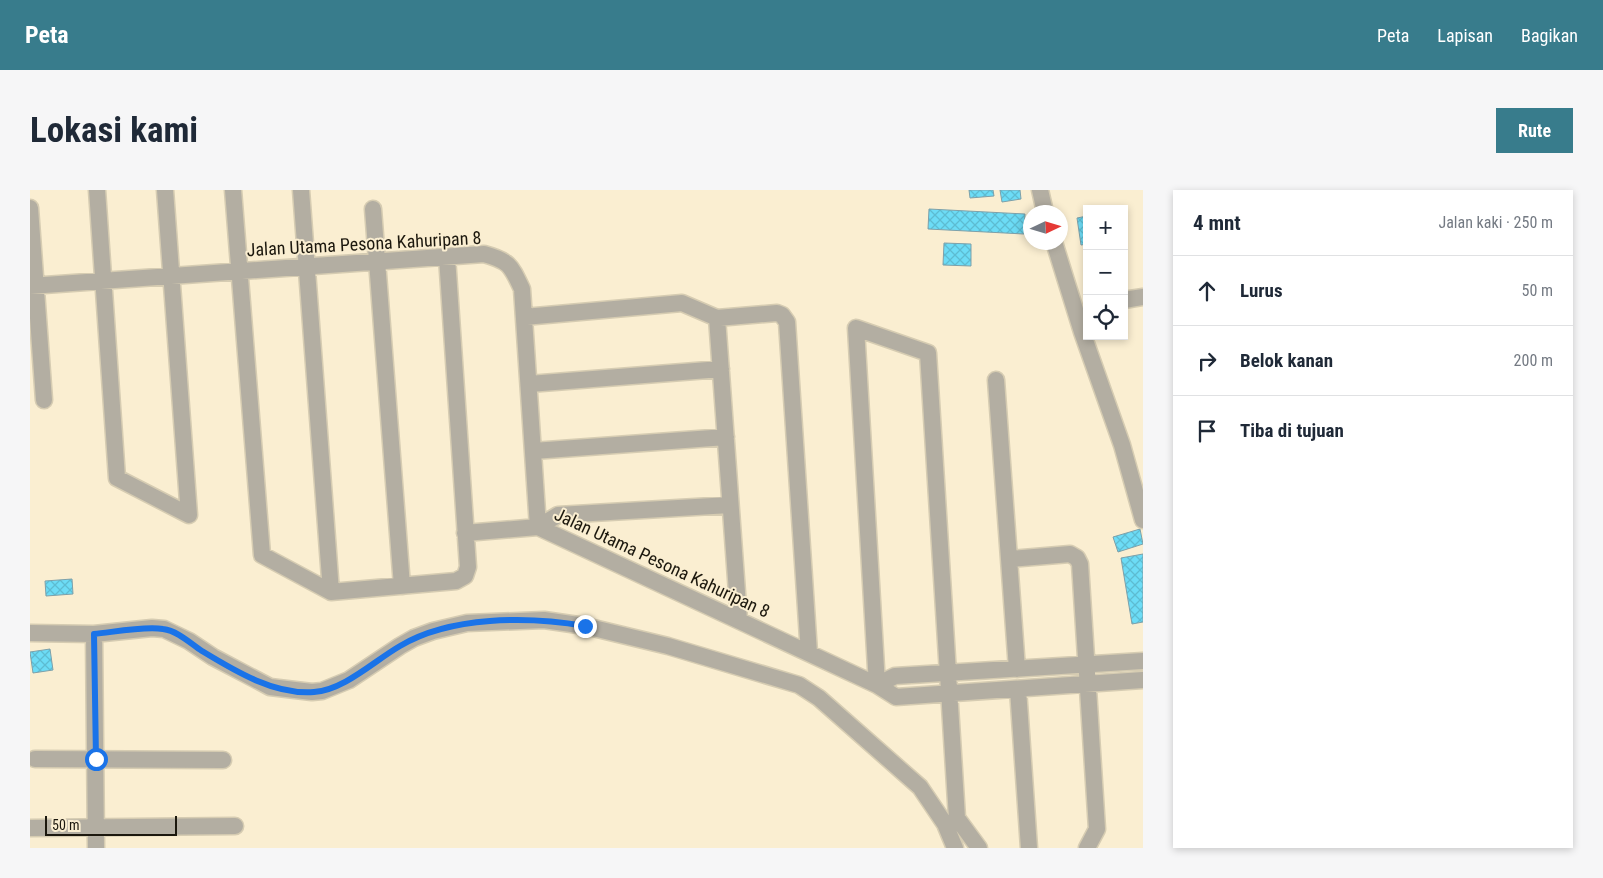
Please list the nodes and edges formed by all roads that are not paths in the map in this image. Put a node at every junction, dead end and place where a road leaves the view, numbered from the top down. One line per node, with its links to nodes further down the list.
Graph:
1 (97, 190): 15 (street)
2 (165, 190): 14 (street)
3 (233, 190): 13 (street)
4 (301, 190): 12 (street)
5 (1040, 190): 6 (street)
6 (1043, 205)
7 (30, 208): 16 (street)
8 (373, 209): 11 (street)
9 (1057, 250): 19 (street)
10 (447, 257): 11 (street, Jalan Utama Pesona Kahuripan 8); 20 (street, Jalan Utama Pesona Kahuripan 8); 31 (street)
11 (377, 262): 12 (street, Jalan Utama Pesona Kahuripan 8); 33 (street)
12 (307, 267): 13 (street, Jalan Utama Pesona Kahuripan 8); 34 (street)
13 (240, 271): 14 (street, Jalan Utama Pesona Kahuripan 8); 34 (street)
14 (171, 276): 15 (street, Jalan Utama Pesona Kahuripan 8); 15 (street)
15 (103, 281): 16 (street, Jalan Utama Pesona Kahuripan 8)
16 (33, 286): 25 (street)
17 (1143, 297): 18 (street)
18 (1128, 299)
19 (1080, 302): 29 (street)
20 (524, 317): 21 (street); 24 (street, Jalan Utama Pesona Kahuripan 8)
21 (717, 318): 22 (street); 38 (street)
22 (721, 369): 24 (street); 26 (street)
23 (996, 380): 32 (street)
24 (529, 384): 27 (street, Jalan Utama Pesona Kahuripan 8)
25 (44, 400)
26 (726, 437): 27 (street); 28 (street)
27 (533, 451): 30 (street, Jalan Utama Pesona Kahuripan 8)
28 (730, 505): 30 (street); 35 (street)
29 (1143, 520)
30 (538, 527): 31 (street); 35 (street, Jalan Utama Pesona Kahuripan 8)
31 (465, 533): 33 (street)
32 (1009, 558): 40 (street); 41 (street)
33 (402, 586): 34 (street)
34 (331, 592)
35 (738, 620): 38 (street, Jalan Utama Pesona Kahuripan 8)
36 (30, 633): 37 (street)
37 (94, 634): 49 (street); 55 (street)
38 (809, 653): 45 (street, Jalan Utama Pesona Kahuripan 8)
39 (1143, 661): 40 (street)
40 (1086, 665): 41 (street); 44 (street)
41 (1017, 669): 42 (street)
42 (948, 673): 45 (street); 45 (street); 47 (street)
43 (1143, 680): 44 (street, Jalan Utama Pesona Kahuripan 8)
44 (1087, 684): 46 (street, Jalan Utama Pesona Kahuripan 8); 58 (street)
45 (877, 685): 47 (street, Jalan Utama Pesona Kahuripan 8)
46 (1018, 689): 47 (street, Jalan Utama Pesona Kahuripan 8); 57 (street)
47 (949, 693): 56 (street)
48 (35, 759): 49 (street)
49 (96, 759): 50 (street); 52 (street)
50 (223, 760)
51 (236, 826): 52 (street)
52 (96, 827): 53 (street); 54 (street)
53 (30, 828)
54 (96, 848)
55 (955, 848)
56 (979, 848)
57 (1029, 848)
58 (1087, 848)

